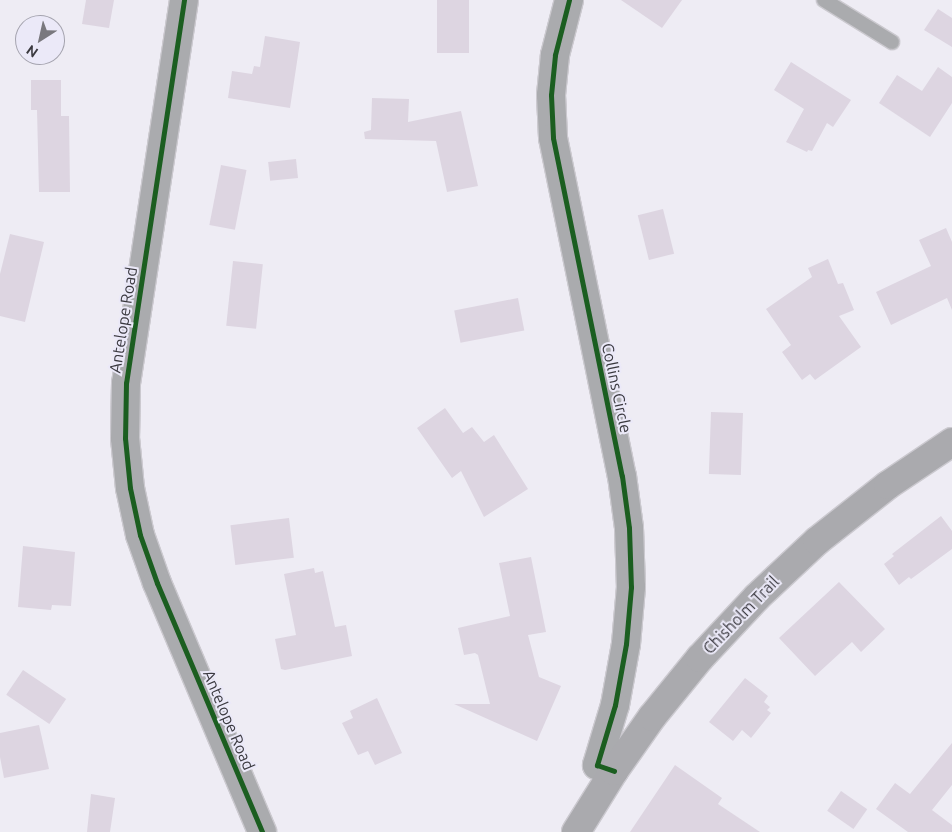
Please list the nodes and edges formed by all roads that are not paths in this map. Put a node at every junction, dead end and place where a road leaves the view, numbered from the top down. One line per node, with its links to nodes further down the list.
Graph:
1 (184, 0): 7 (street, Antelope Road)
2 (569, 0): 6 (street, Collins Circle)
3 (824, 0): 4 (lane)
4 (892, 42)
5 (952, 442): 6 (street, Chisholm Trail)
6 (614, 771): 8 (street, Chisholm Trail)
7 (262, 832)
8 (576, 832)

